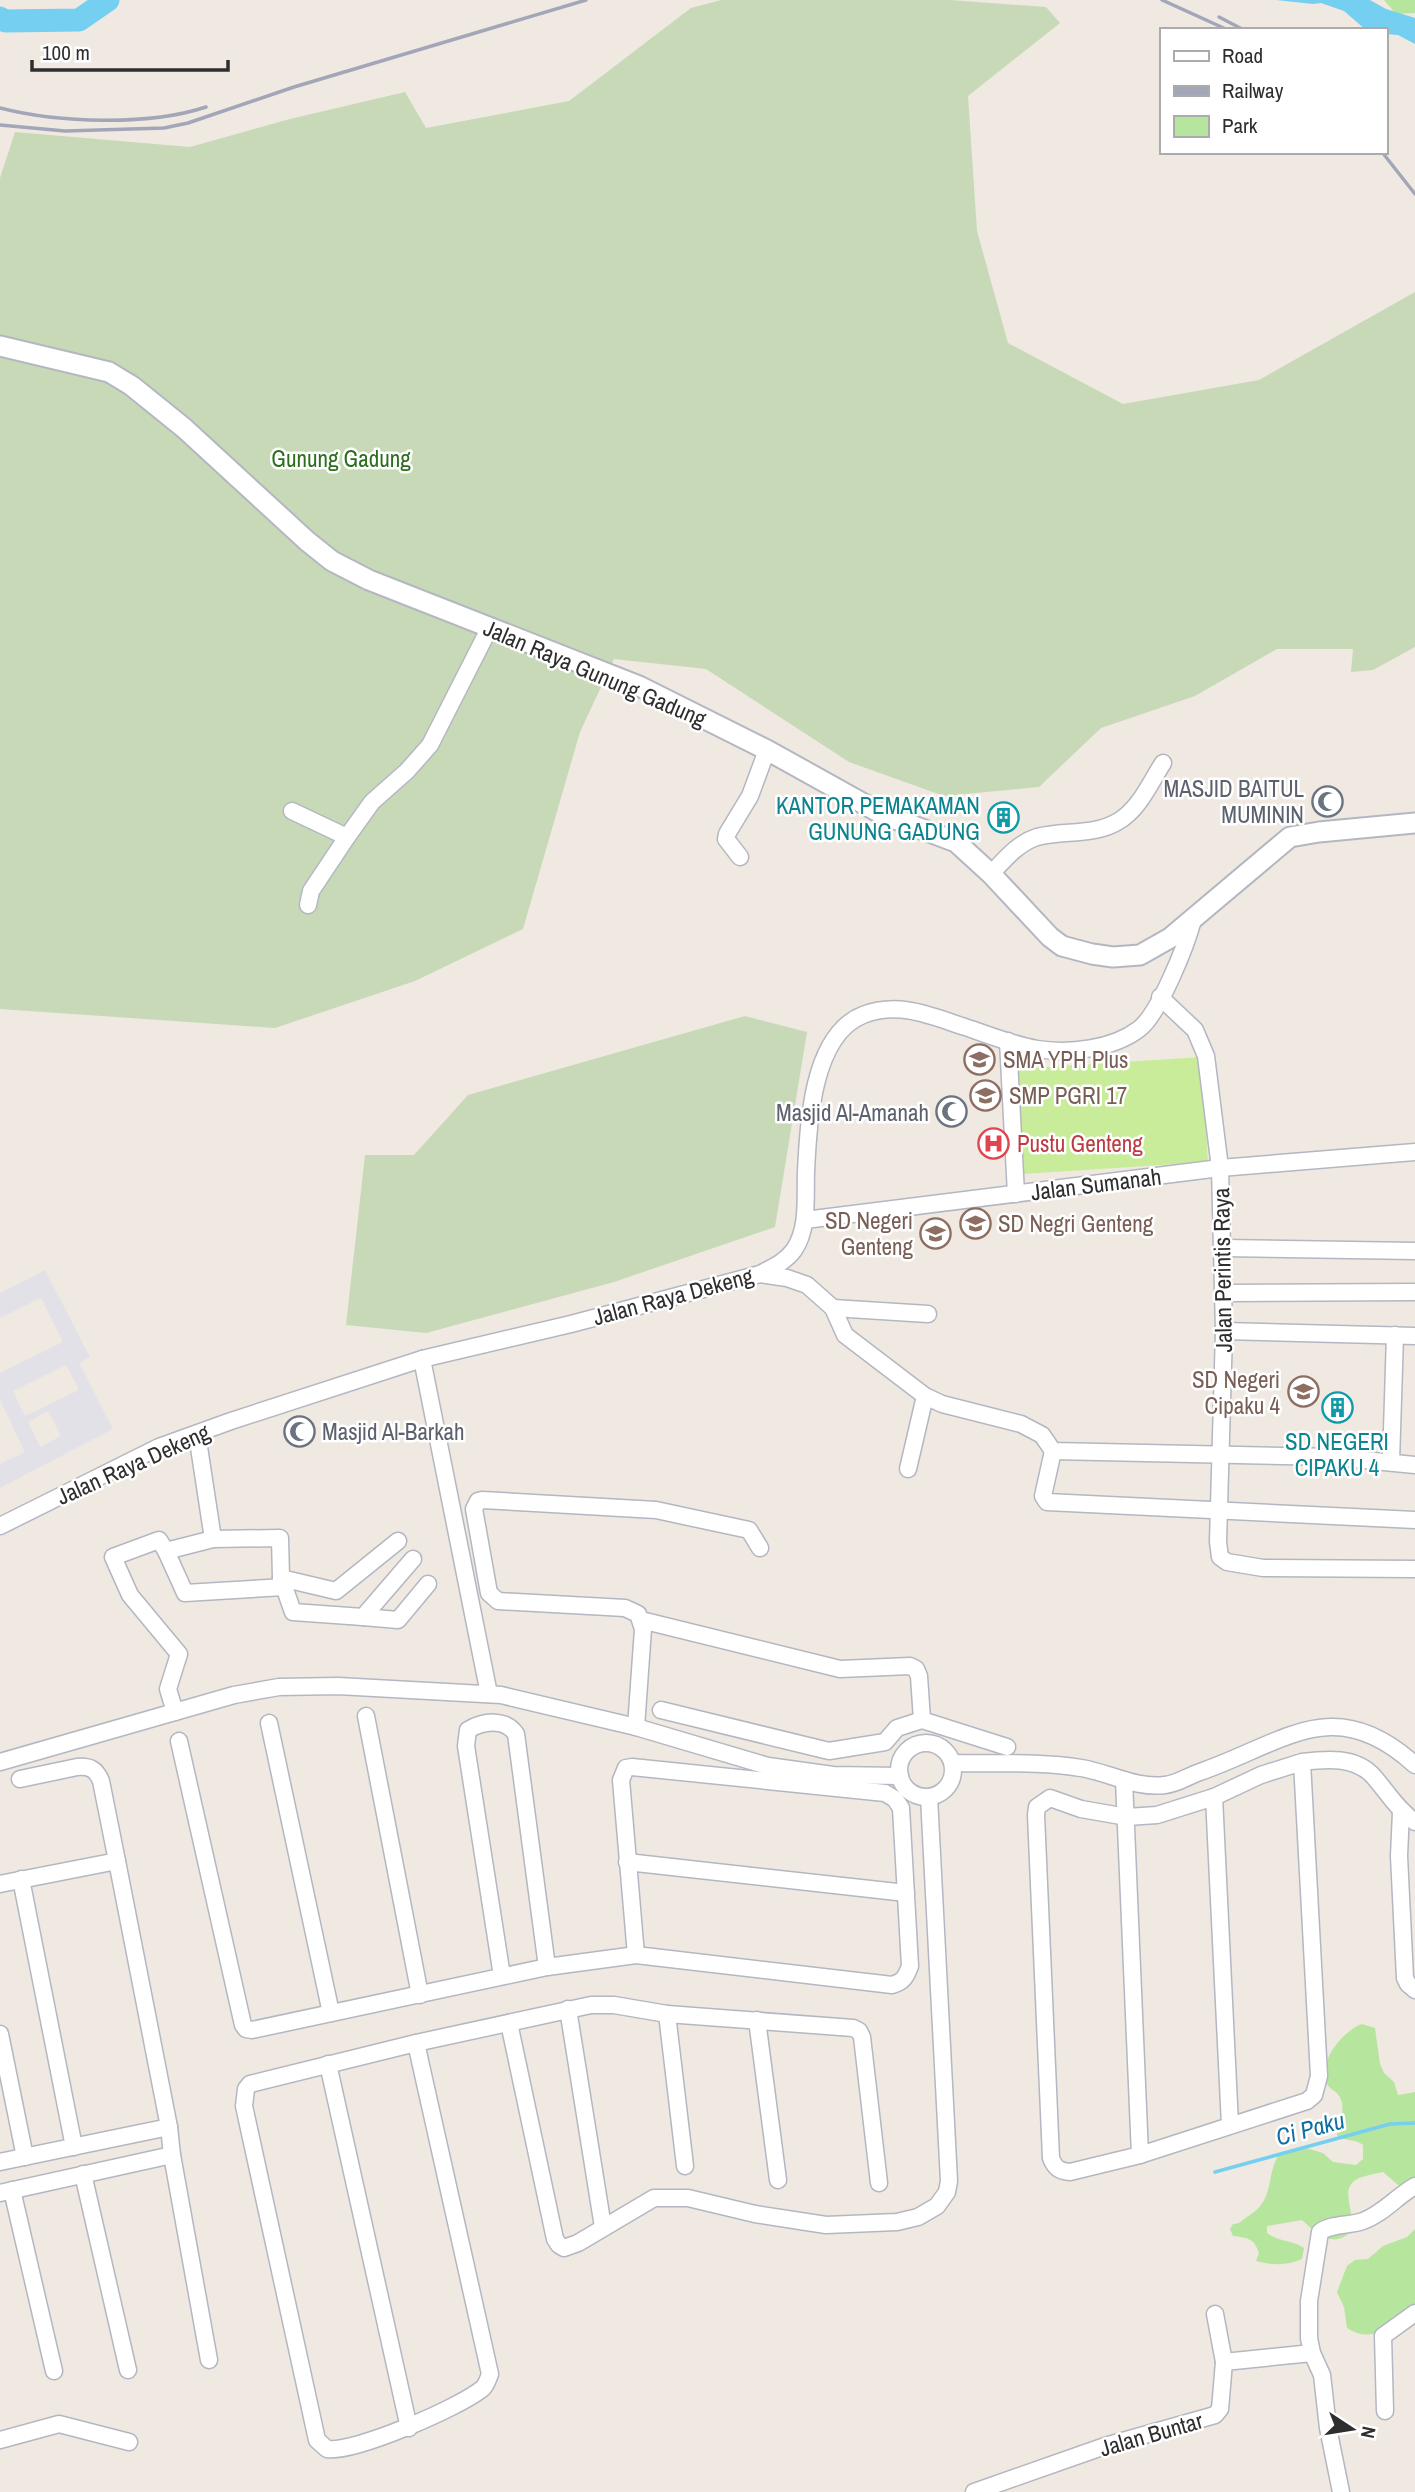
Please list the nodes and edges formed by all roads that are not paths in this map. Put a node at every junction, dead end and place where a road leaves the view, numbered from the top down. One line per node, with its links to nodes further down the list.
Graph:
1 (0, 346): 2 (street, Jalan Raya Gunung Gadung)
2 (491, 627): 3 (street, Jalan Raya Gunung Gadung); 7 (street)
3 (767, 750): 8 (street); 9 (street, Jalan Raya Gunung Gadung)
4 (1163, 762): 9 (street)
5 (292, 811): 7 (street)
6 (1415, 823): 11 (street, Jalan Raya Gunung Gadung)
7 (348, 837): 10 (street)
8 (740, 857)
9 (991, 874): 11 (street, Jalan Raya Gunung Gadung)
10 (308, 905)
11 (1193, 920): 12 (street, Jalan Raya Dekeng)
12 (1160, 998): 13 (street, Jalan Raya Dekeng); 15 (street, Jalan Perintis Raya)
13 (1008, 1041): 16 (street); 17 (street, Jalan Raya Dekeng)
14 (1415, 1152): 15 (street, Jalan Sumanah)
15 (1220, 1168): 16 (street, Jalan Sumanah); 18 (street, Jalan Perintis Raya)
16 (1016, 1194): 17 (street, Jalan Sumanah)
17 (805, 1220): 20 (street, Jalan Raya Dekeng)
18 (1224, 1248): 19 (street); 22 (street, Jalan Perintis Raya)
19 (1415, 1251)
20 (760, 1274): 23 (street); 28 (street, Jalan Raya Dekeng)
21 (1415, 1292): 22 (street)
22 (1224, 1293): 25 (street, Jalan Perintis Raya)
23 (833, 1308): 24 (street); 29 (street)
24 (928, 1314)
25 (1224, 1331): 26 (street); 32 (street, Jalan Perintis Raya)
26 (1395, 1335): 27 (street); 33 (street)
27 (1415, 1336)
28 (422, 1359): 30 (street, Jalan Raya Dekeng); 49 (street)
29 (925, 1396): 31 (street); 35 (street)
30 (197, 1434): 38 (street, Jalan Raya Dekeng); 39 (street)
31 (1053, 1451): 32 (street); 36 (street)
32 (1222, 1455): 33 (street); 36 (street, Jalan Perintis Raya)
33 (1391, 1462): 34 (street)
34 (1415, 1465)
35 (908, 1469)
36 (1220, 1512): 37 (street); 44 (street, Jalan Perintis Raya)
37 (1415, 1520)
38 (0, 1526)
39 (213, 1539): 42 (street); 45 (street)
40 (398, 1541): 45 (street)
41 (760, 1548): 48 (street)
42 (166, 1551): 45 (street); 51 (street)
43 (413, 1559): 47 (street)
44 (1415, 1569)
45 (283, 1582): 47 (street)
46 (428, 1584): 47 (street)
47 (363, 1617)
48 (641, 1620): 53 (street); 57 (street)
49 (490, 1694): 51 (street); 55 (street); 56 (street); 57 (street)
50 (661, 1710): 53 (street)
51 (175, 1712): 60 (street)
52 (366, 1716): 80 (street)
53 (922, 1720): 59 (street)
54 (269, 1723): 82 (street)
55 (499, 1723): 56 (street); 77 (street)
56 (479, 1725): 78 (street)
57 (636, 1727): 64 (street)
58 (179, 1741): 82 (street)
59 (1007, 1747)
60 (0, 1762)
61 (1302, 1762): 68 (street); 70 (street); 89 (street)
62 (953, 1763): 64 (street); 66 (street); 67 (street)
63 (1415, 1765): 66 (street)
64 (900, 1776): 67 (street)
65 (20, 1779): 71 (street)
66 (1124, 1780): 69 (street)
67 (929, 1797): 102 (street)
68 (1214, 1797): 69 (street); 89 (street)
69 (1127, 1817): 93 (street); 93 (street)
70 (1408, 1817): 79 (street)
71 (117, 1861): 73 (street); 90 (street)
72 (627, 1862): 75 (street); 75 (street); 76 (street)
73 (21, 1879): 74 (street); 91 (street)
74 (0, 1884)
75 (906, 1893): 76 (street)
76 (636, 1955): 77 (street)
77 (547, 1967): 78 (street)
78 (502, 1976): 80 (street)
79 (1415, 1990)
80 (420, 1994): 82 (street)
81 (568, 2009): 83 (street); 85 (street); 102 (street)
82 (331, 2013)
83 (667, 2014): 84 (street); 96 (street)
84 (757, 2020): 98 (street); 99 (street)
85 (509, 2023): 87 (street); 102 (street)
86 (0, 2034): 94 (street)
87 (416, 2043): 88 (street); 111 (street)
88 (328, 2064): 111 (street); 111 (street)
89 (1230, 2125): 93 (street)
90 (169, 2127): 91 (street); 92 (street)
91 (74, 2147): 94 (street)
92 (172, 2155): 97 (street); 106 (street)
93 (1140, 2155)
94 (25, 2157): 95 (street)
95 (0, 2162)
96 (685, 2166)
97 (83, 2174): 101 (street); 108 (street)
98 (778, 2180)
99 (878, 2183)
100 (1415, 2186): 105 (street)
101 (6, 2191): 109 (street)
102 (603, 2227)
103 (1415, 2313): 110 (street)
104 (1215, 2314): 107 (street)
105 (1312, 2353): 107 (street); 115 (street)
106 (209, 2360)
107 (1224, 2362): 114 (street, Jalan Buntar)
108 (128, 2370)
109 (54, 2371)
110 (1385, 2411)
111 (409, 2428)
112 (0, 2440): 113 (street)
113 (129, 2442)
114 (974, 2492)
115 (1341, 2492)

